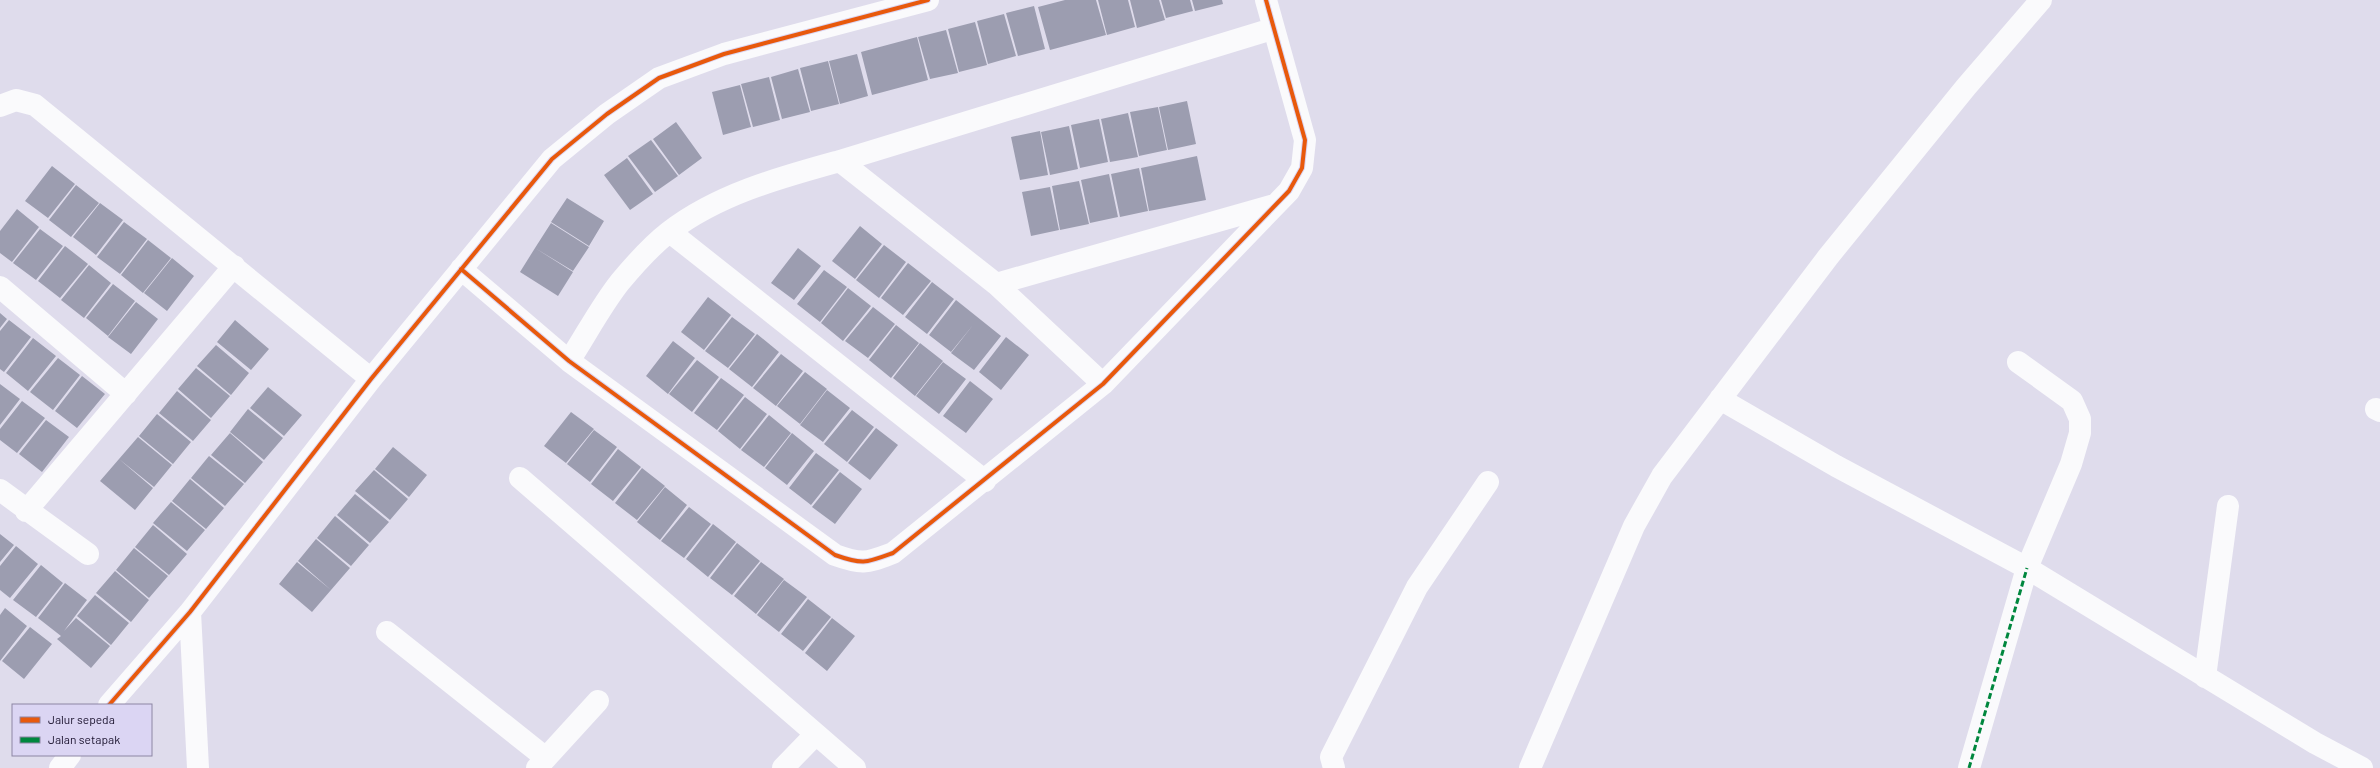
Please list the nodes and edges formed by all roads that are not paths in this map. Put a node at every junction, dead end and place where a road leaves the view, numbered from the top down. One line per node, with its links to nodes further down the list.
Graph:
1 (928, 0): 10 (street)
2 (1266, 0): 4 (street)
3 (2041, 0): 18 (street)
4 (1272, 29): 6 (street); 7 (street)
5 (0, 106): 9 (street)
6 (840, 161): 8 (street); 11 (street)
7 (1275, 205): 11 (street); 16 (street)
8 (670, 232): 13 (street); 20 (street)
9 (234, 266): 15 (street); 17 (street)
10 (461, 270): 13 (street); 15 (street)
11 (996, 284): 16 (street)
12 (0, 287): 17 (street)
13 (569, 361): 20 (street)
14 (2018, 362): 26 (street)
15 (371, 379): 27 (street)
16 (1103, 384): 20 (street)
17 (126, 394): 24 (street)
18 (1720, 399): 26 (street); 38 (street)
19 (520, 478): 32 (street)
20 (985, 481)
21 (1488, 482): 37 (street)
22 (0, 490): 24 (street)
23 (2228, 506): 29 (street)
24 (26, 511): 25 (street)
25 (88, 554)
26 (2027, 568): 29 (street); 39 (street)
27 (190, 612): 31 (street); 34 (street)
28 (387, 632): 33 (street)
29 (2205, 677): 40 (street)
30 (598, 701): 33 (street)
31 (110, 704)
32 (816, 734): 35 (street); 36 (street)
33 (542, 763)
34 (198, 768)
35 (783, 768)
36 (855, 768)
37 (1334, 768)
38 (1530, 768)
39 (1969, 768)
40 (2362, 768)

